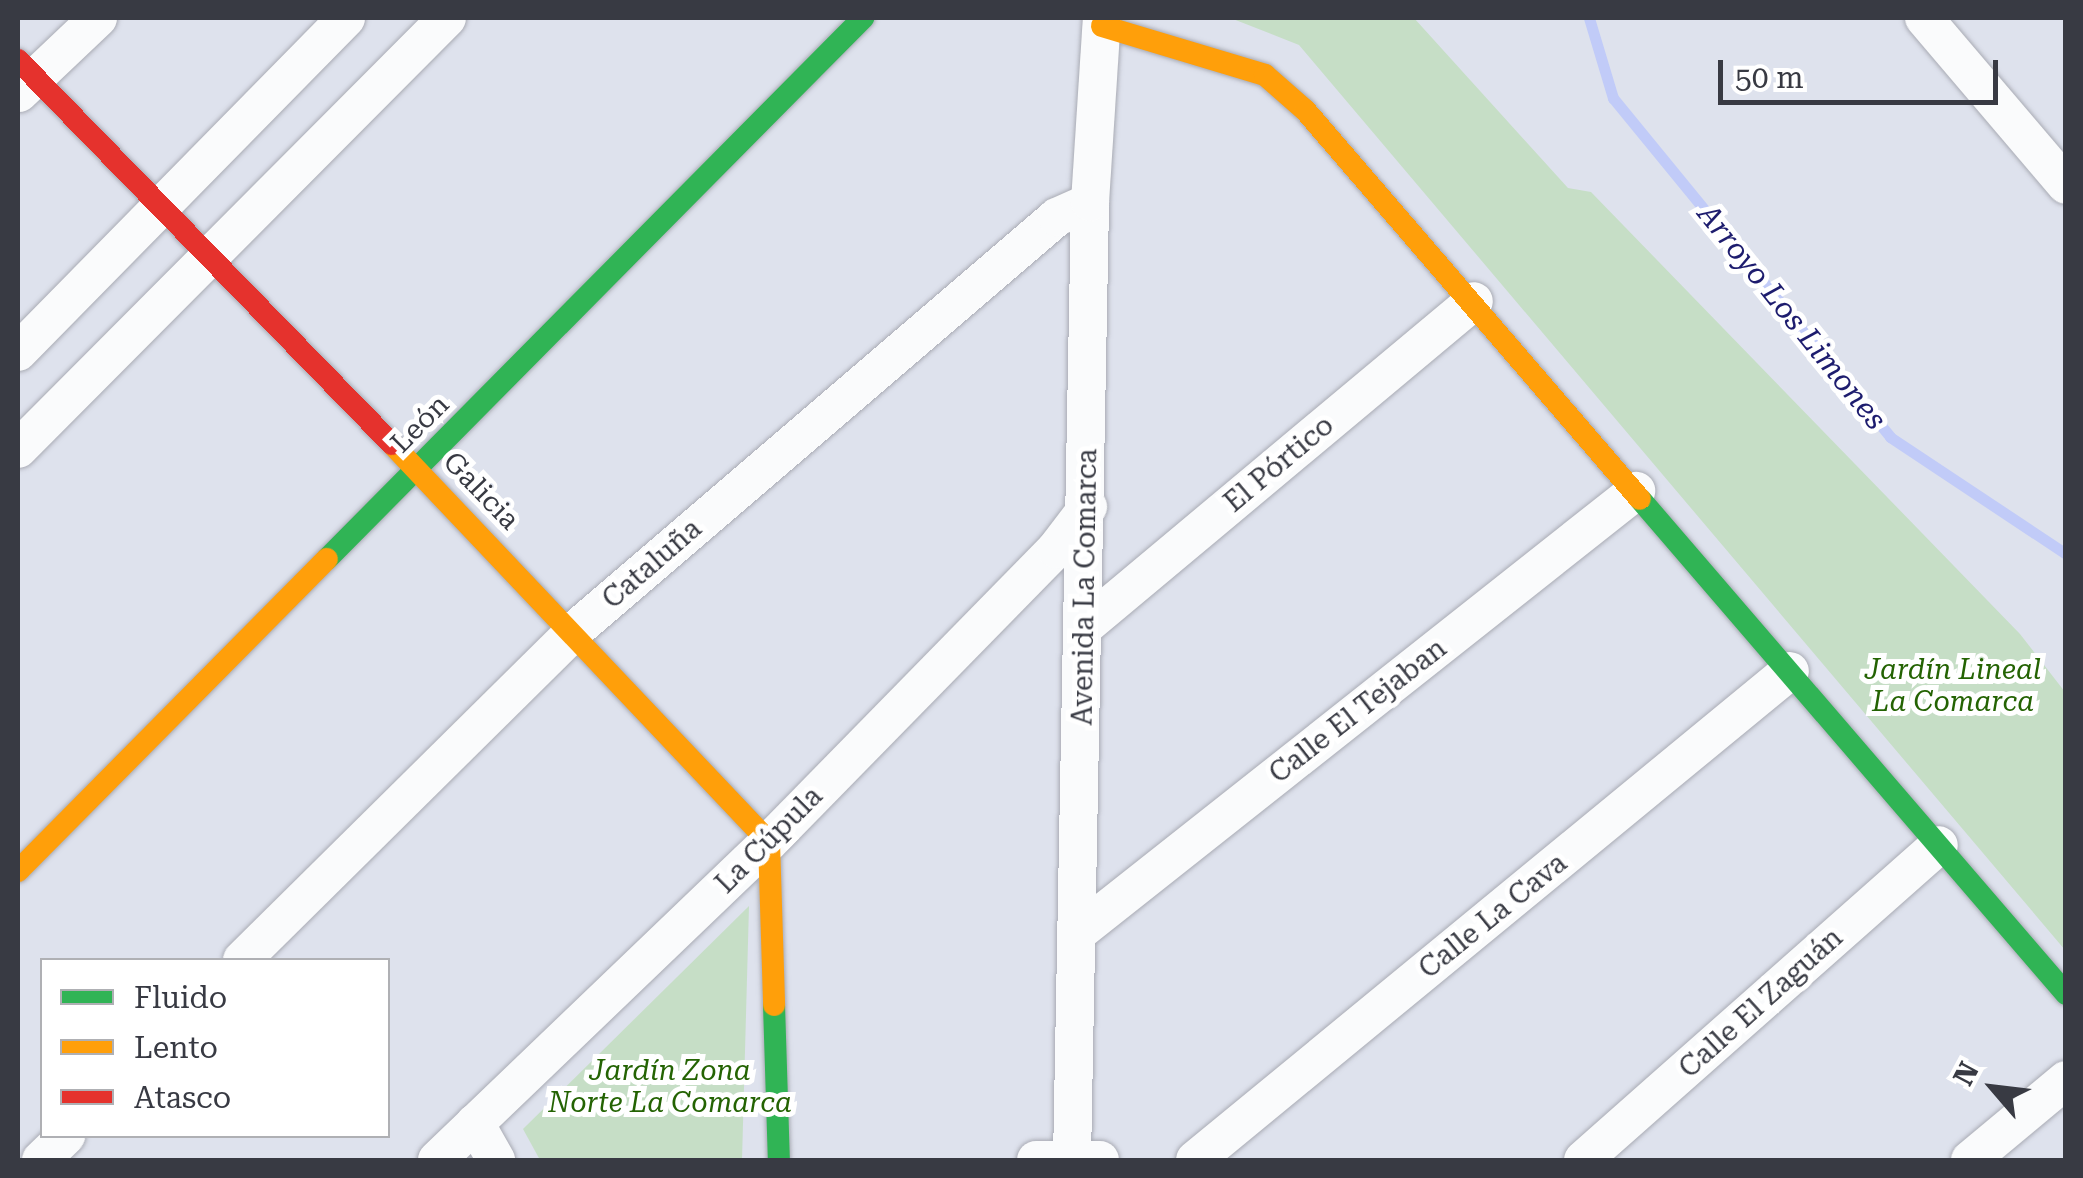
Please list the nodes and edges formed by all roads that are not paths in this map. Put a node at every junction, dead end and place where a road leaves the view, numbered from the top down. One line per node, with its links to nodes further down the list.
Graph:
1 (98, 18): 7 (street)
2 (346, 18): 10 (street)
3 (447, 18): 11 (street)
4 (862, 18): 15 (street, León)
5 (1924, 18): 8 (street)
6 (1102, 22): 9 (street, Avenida La Comarca); 12 (street)
7 (23, 77): 10 (street, Galicia)
8 (2066, 185)
9 (1090, 202): 17 (street, Avenida La Comarca); 19 (street, Cataluña)
10 (157, 208): 11 (street, Galicia); 13 (street)
11 (207, 260): 14 (street); 15 (street, Galicia)
12 (1474, 301): 16 (street); 18 (street, El Pórtico)
13 (18, 352)
14 (18, 449)
15 (418, 469): 19 (street, Galicia); 23 (street, León)
16 (1636, 491): 20 (street); 24 (street, Calle El Tejaban)
17 (1088, 507): 18 (street, Avenida La Comarca); 21 (street, La Cúpula)
18 (1084, 628): 24 (street, Avenida La Comarca)
19 (574, 631): 21 (street, Galicia); 25 (street, Cataluña)
20 (1790, 671): 22 (street); 35 (street, Calle La Cava)
21 (769, 842): 28 (street, La Cúpula); 34 (street)
22 (1939, 845): 26 (street); 36 (street, Calle El Zaguán)
23 (18, 872)
24 (1081, 930): 30 (street, Avenida La Comarca)
25 (244, 958)
26 (2066, 994)
27 (2066, 1080): 37 (street)
28 (475, 1123): 32 (street, La Cúpula); 33 (street)
29 (64, 1138): 31 (street)
30 (1070, 1159)
31 (41, 1160)
32 (437, 1160)
33 (496, 1160)
34 (779, 1160)
35 (1195, 1160)
36 (1584, 1160)
37 (1970, 1160)

